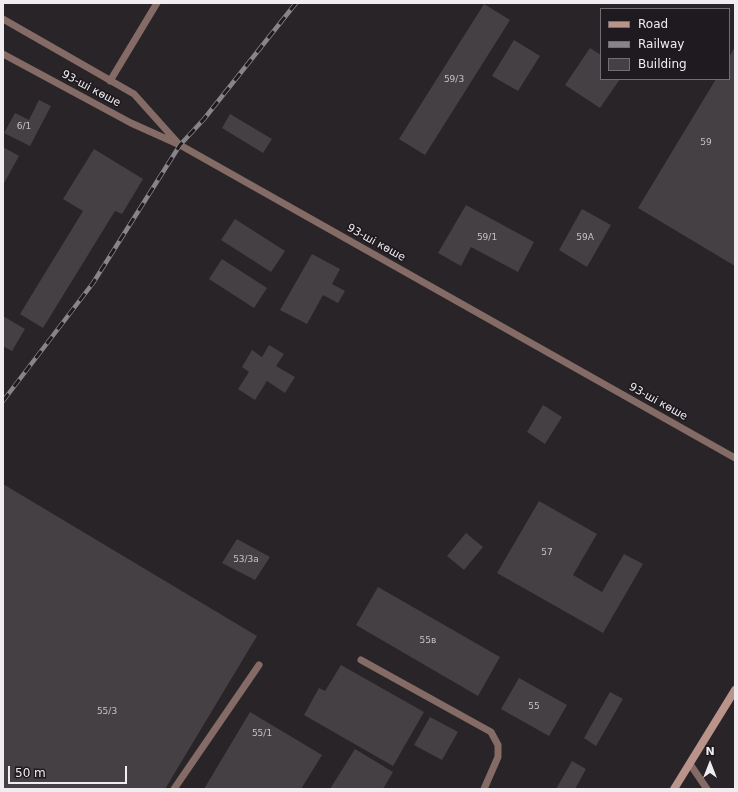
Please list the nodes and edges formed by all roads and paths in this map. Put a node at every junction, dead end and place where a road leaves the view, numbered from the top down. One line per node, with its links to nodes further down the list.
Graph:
1 (157, 3): 4 (lane)
2 (3, 19): 4 (lane)
3 (3, 54): 5 (lane, 93-ші көше)
4 (110, 81): 5 (lane)
5 (180, 145): 6 (lane, 93-ші көше)
6 (735, 458)
7 (361, 660): 12 (lane)
8 (259, 665): 11 (lane)
9 (735, 690): 10 (main road)
10 (690, 764): 13 (main road); 14 (lane)
11 (174, 789)
12 (484, 789)
13 (674, 789)
14 (707, 789)

